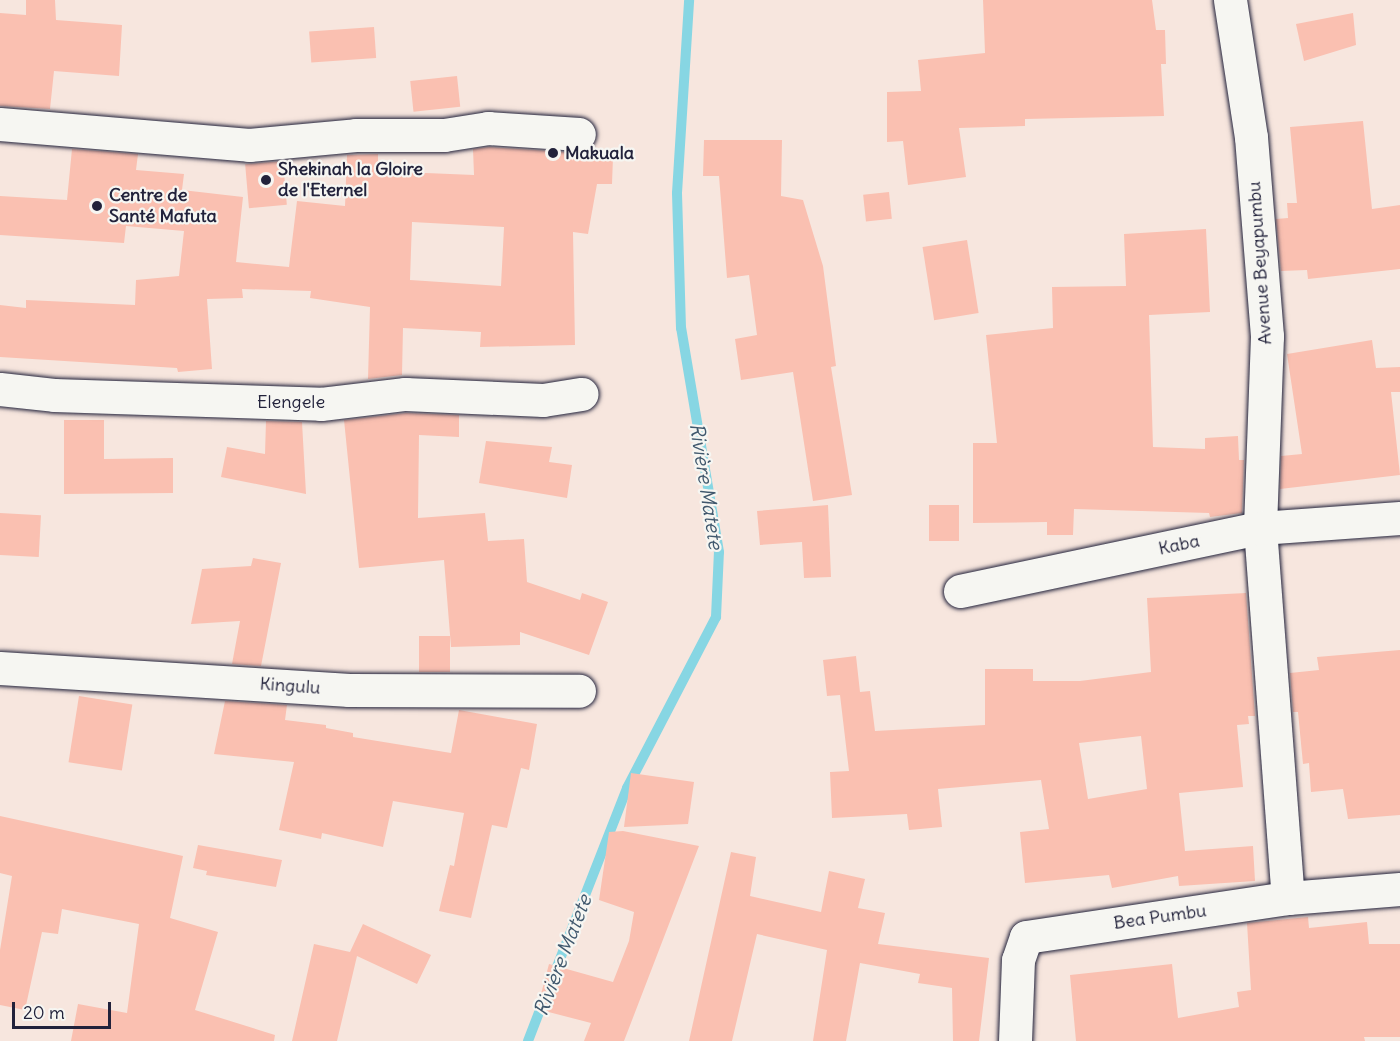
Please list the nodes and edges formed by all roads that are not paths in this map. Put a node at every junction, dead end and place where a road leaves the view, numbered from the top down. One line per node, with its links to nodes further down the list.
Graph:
1 (1230, 0): 7 (street, Avenue Beyapumbu)
2 (0, 124): 3 (street)
3 (579, 134)
4 (0, 389): 5 (street, Elengele)
5 (582, 394)
6 (1400, 518): 7 (street, Kaba)
7 (1260, 528): 8 (street, Kaba); 12 (street, Avenue Beyapumbu)
8 (960, 591)
9 (2, 663): 10 (street, Kingulu)
10 (579, 691)
11 (1400, 890): 12 (street, Bea Pumbu)
12 (1288, 898): 13 (street, Bea Pumbu)
13 (1015, 1041)

